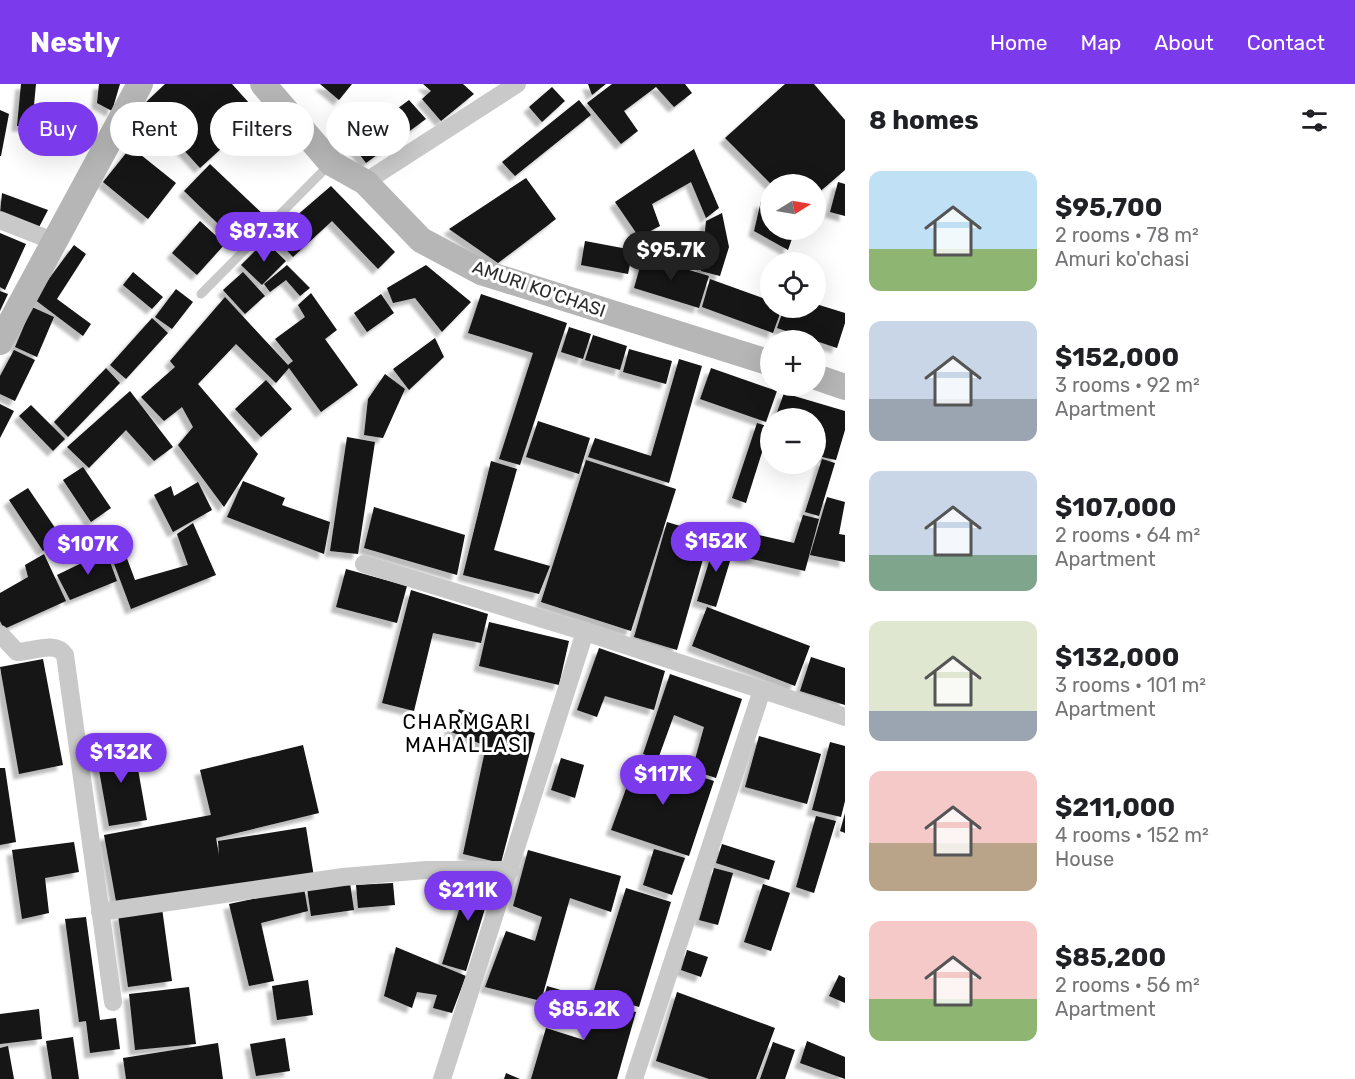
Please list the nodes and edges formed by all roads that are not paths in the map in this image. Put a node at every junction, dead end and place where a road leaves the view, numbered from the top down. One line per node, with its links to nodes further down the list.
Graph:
1 (140, 84): 7 (street)
2 (263, 84): 4 (street, AMURI KO'CHASI)
3 (518, 84): 5 (street)
4 (331, 163): 5 (street, AMURI KO'CHASI); 8 (lane)
5 (365, 182): 10 (street, AMURI KO'CHASI)
6 (0, 220): 7 (street)
7 (53, 241): 9 (street)
8 (201, 294)
9 (0, 342)
10 (760, 360)
11 (826, 381): 12 (street)
12 (845, 387)
13 (364, 564): 14 (street)
14 (585, 632): 16 (street); 18 (street)
15 (0, 634): 19 (street)
16 (762, 690): 17 (street); 22 (street)
17 (845, 717)
18 (511, 870): 19 (street); 21 (street)
19 (100, 912): 20 (street)
20 (112, 1002)
21 (442, 1079)
22 (634, 1079)

